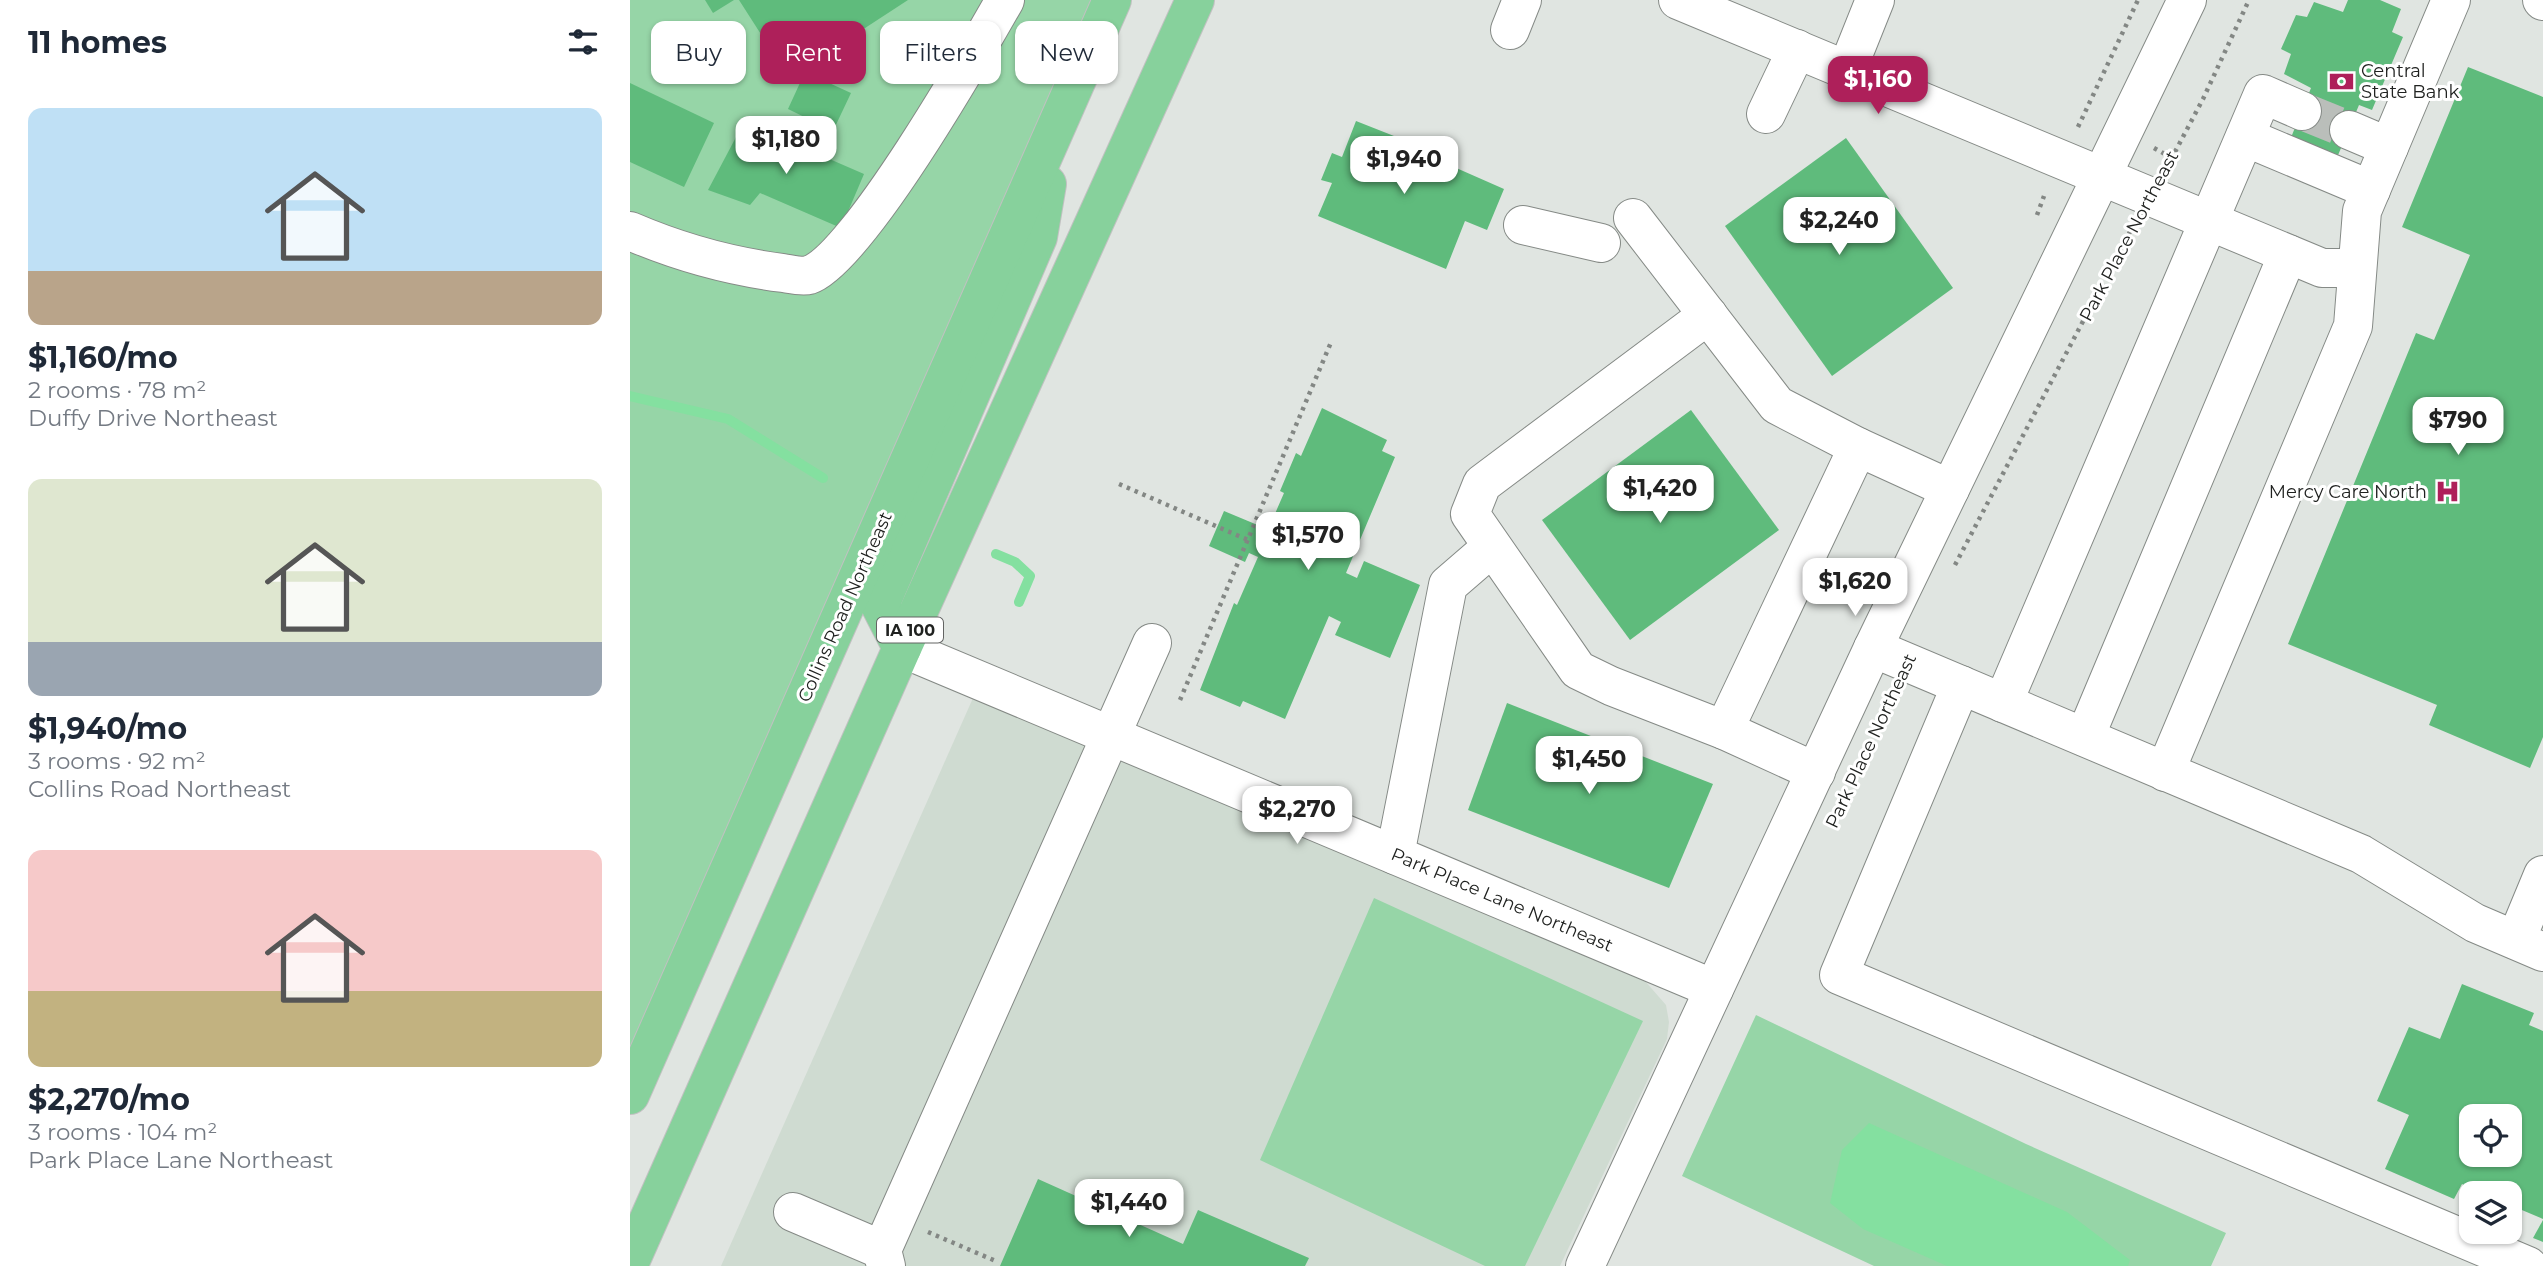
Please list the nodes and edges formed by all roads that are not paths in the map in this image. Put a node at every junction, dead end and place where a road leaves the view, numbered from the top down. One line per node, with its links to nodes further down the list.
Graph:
1 (1005, 0): 21 (street)
2 (1112, 0): 12 (highway, Collins Road Northeast)
3 (1195, 0): 30 (highway, IA 100)
4 (1678, 0): 8 (street)
5 (1875, 0): 9 (street)
6 (2187, 0): 16 (street)
7 (2451, 0): 15 (street)
8 (1797, 50): 9 (street); 11 (street)
9 (1847, 70): 16 (street)
10 (2302, 111): 14 (street)
11 (1766, 114)
12 (1059, 120): 30 (highway, Collins Road Northeast); 43 (highway, Collins Road Northeast)
13 (2349, 131): 15 (street)
14 (2245, 137): 17 (street); 19 (street)
15 (2389, 147): 17 (street)
16 (2101, 176): 19 (street); 27 (street)
17 (2371, 190): 24 (street)
18 (1633, 218): 25 (street)
19 (2209, 221): 23 (street); 33 (street)
20 (1523, 225): 22 (street)
21 (630, 231)
22 (1601, 243)
23 (2288, 254): 24 (street); 36 (street)
24 (2357, 268): 38 (street)
25 (1708, 315): 26 (street); 28 (street)
26 (1858, 447): 27 (street); 34 (street)
27 (1950, 489): 31 (street)
28 (1492, 547): 34 (street); 39 (street)
29 (1152, 643): 35 (street)
30 (902, 648): 35 (street, Park Place Lane Northeast); 46 (highway, IA 100)
31 (1873, 648): 32 (street); 37 (street)
32 (1961, 685): 33 (street); 48 (street)
33 (2003, 703): 36 (street)
34 (1724, 730): 37 (street)
35 (1112, 737): 39 (street, Park Place Lane Northeast); 45 (street)
36 (2085, 737): 38 (street)
37 (1816, 772): 42 (street)
38 (2165, 772): 41 (street)
39 (1395, 855): 42 (street, Park Place Lane Northeast)
40 (2543, 875): 41 (street)
41 (2529, 946)
42 (1714, 989): 47 (street)
43 (630, 1095)
44 (793, 1212): 45 (street)
45 (888, 1244)
46 (630, 1262)
47 (1585, 1266)
48 (2528, 1266)

